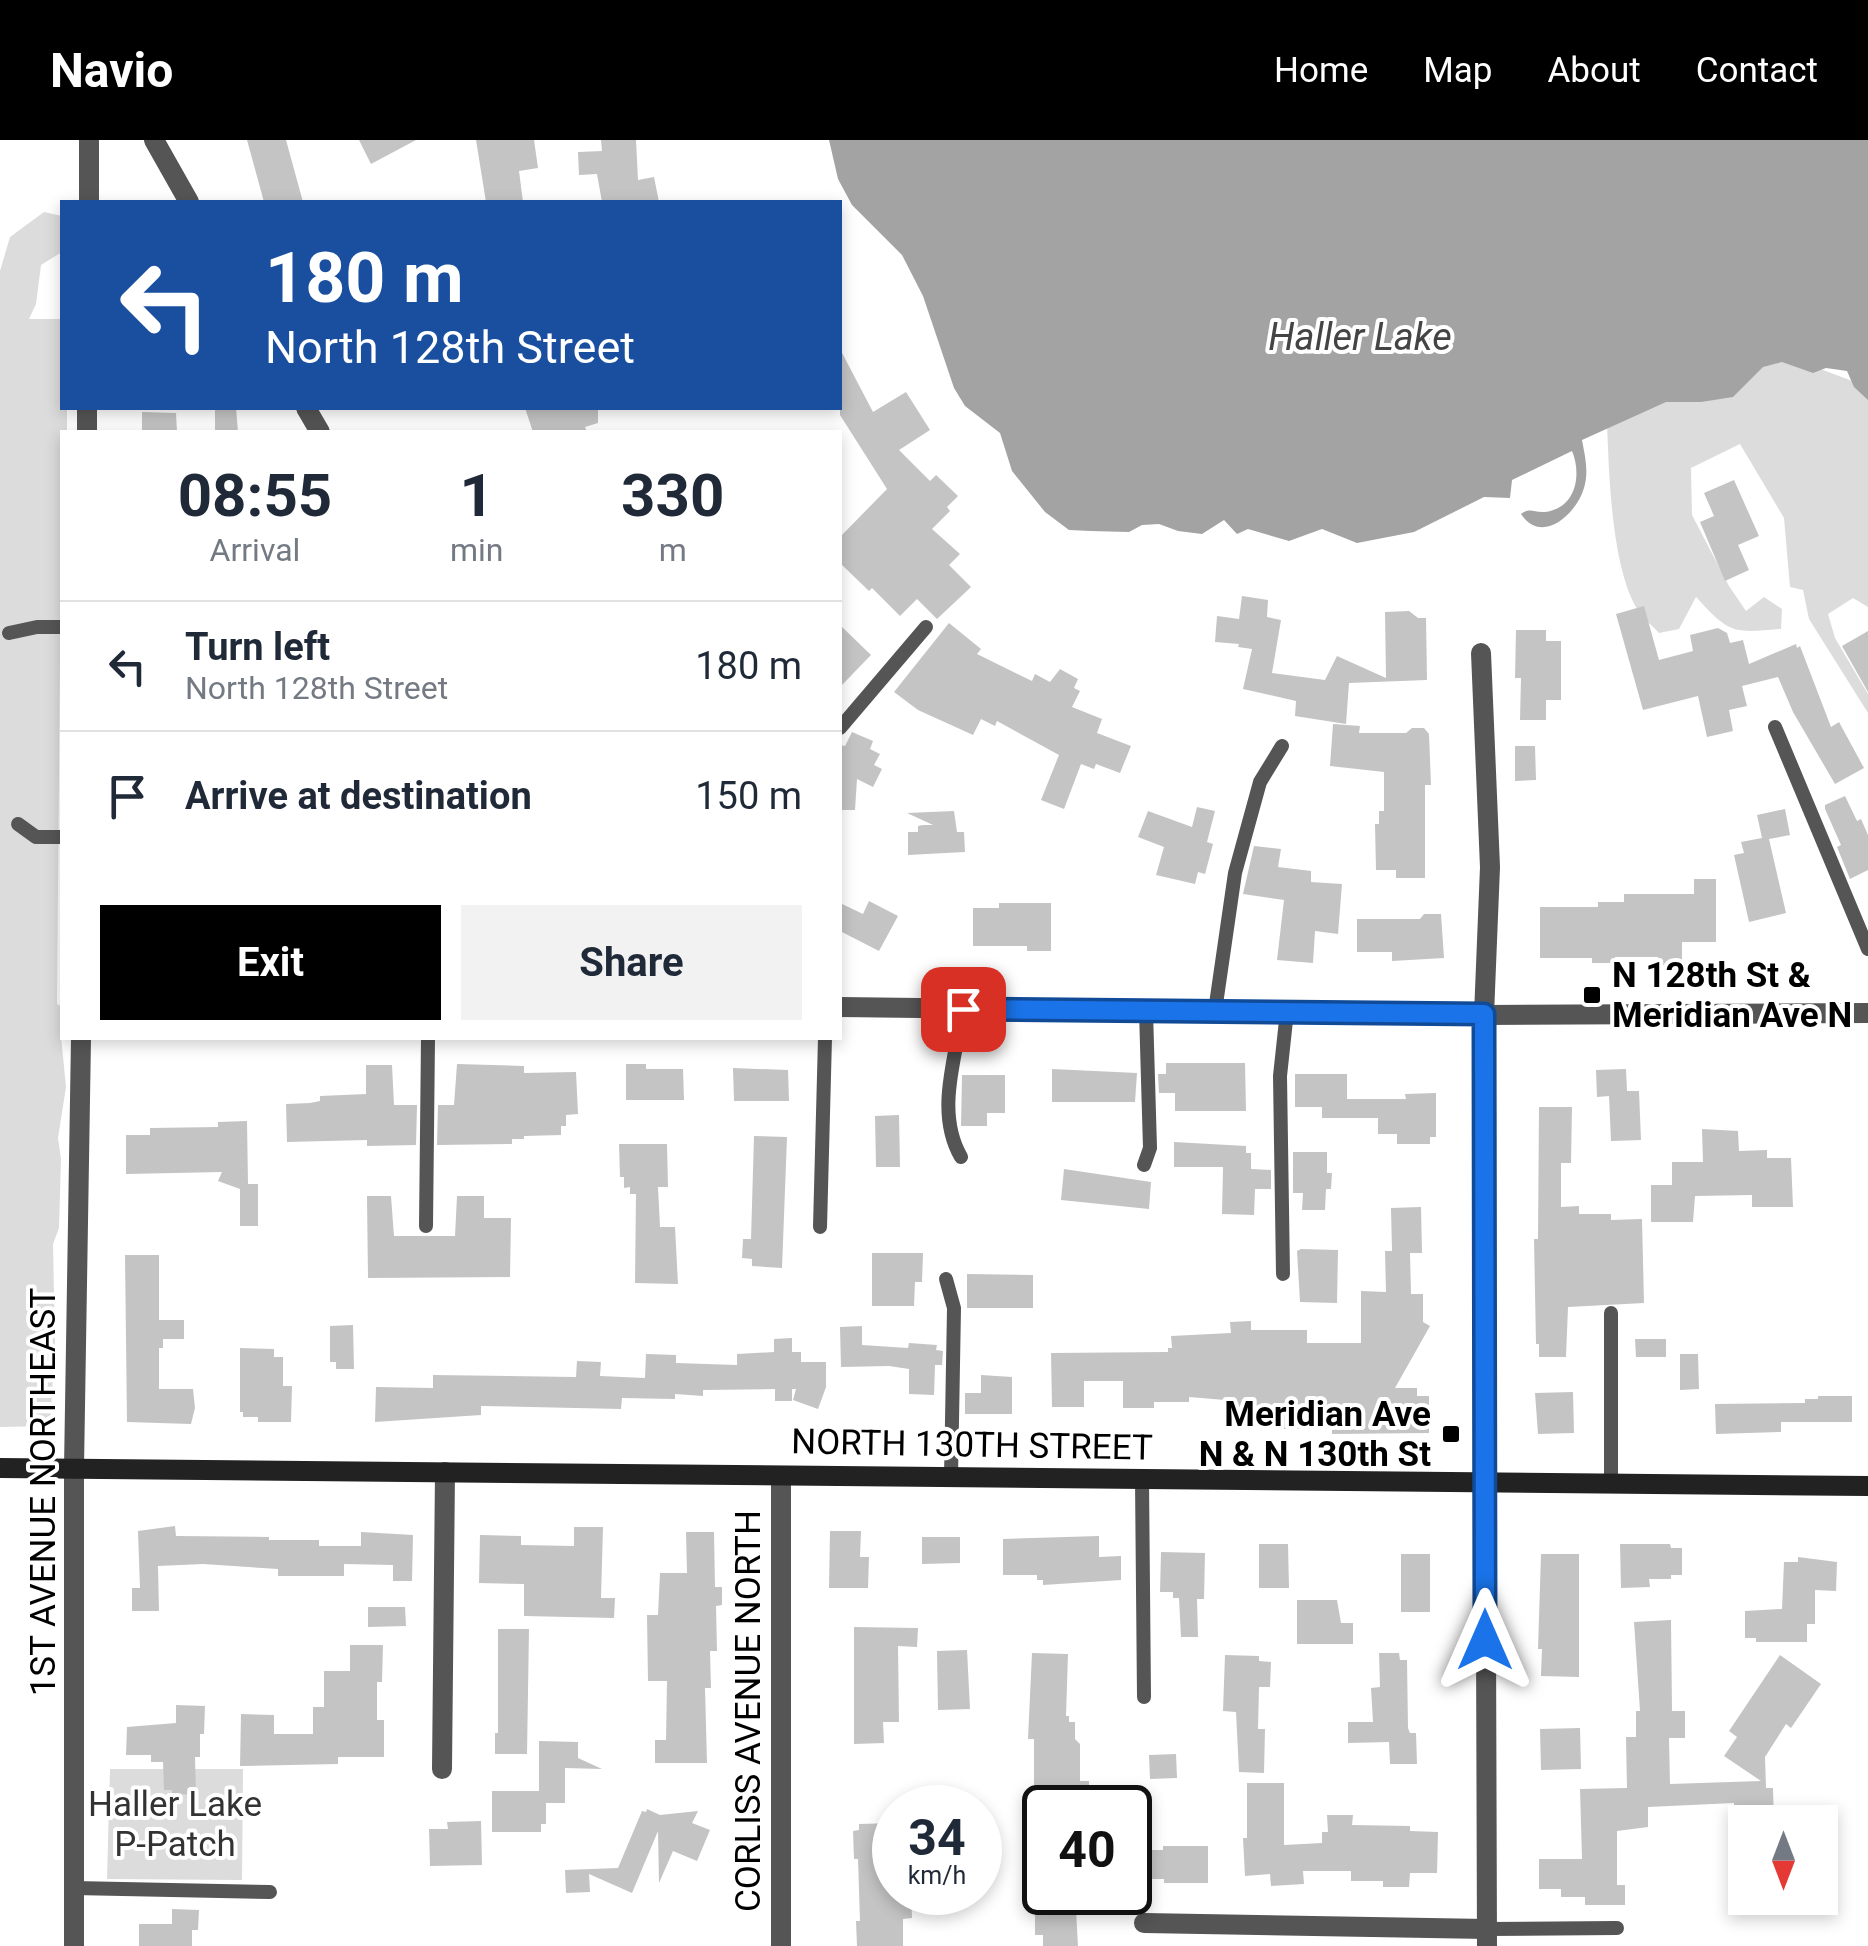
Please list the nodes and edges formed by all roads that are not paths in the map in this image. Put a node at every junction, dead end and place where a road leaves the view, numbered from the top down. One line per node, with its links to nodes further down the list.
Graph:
1 (90, 140): 3 (street)
2 (154, 140): 4 (street)
3 (89, 200)
4 (189, 200)
5 (60, 627): 7 (lane)
6 (926, 627): 9 (lane)
7 (9, 633)
8 (1481, 652): 21 (street)
9 (842, 726)
10 (1775, 728): 14 (lane)
11 (1282, 746): 18 (lane)
12 (18, 824): 13 (lane)
13 (60, 837)
14 (1868, 949)
15 (842, 1007): 16 (street)
16 (963, 1009): 17 (street); 25 (lane)
17 (1146, 1011): 18 (street); 26 (lane)
18 (1215, 1012): 19 (street)
19 (1288, 1012): 21 (street); 29 (lane)
20 (1868, 1012): 21 (street)
21 (1484, 1014): 38 (street)
22 (81, 1040): 33 (street, 1ST AVENUE NORTHEAST)
23 (428, 1040): 27 (lane)
24 (826, 1040): 28 (lane)
25 (962, 1157)
26 (1144, 1165)
27 (426, 1226)
28 (820, 1227)
29 (1282, 1274)
30 (946, 1279): 36 (lane)
31 (1611, 1313): 39 (lane)
32 (0, 1468): 33 (main road, NORTH 130TH STREET)
33 (74, 1468): 34 (main road, NORTH 130TH STREET); 43 (street, 1ST AVENUE NORTHEAST)
34 (444, 1472): 35 (main road, NORTH 130TH STREET); 42 (street)
35 (781, 1476): 36 (main road, NORTH 130TH STREET); 49 (street, CORLISS AVENUE NORTH)
36 (951, 1477): 37 (main road, NORTH 130TH STREET)
37 (1142, 1480): 38 (main road, NORTH 130TH STREET); 41 (lane)
38 (1484, 1483): 39 (main road, NORTH 130TH STREET); 47 (street)
39 (1610, 1485): 40 (main road, NORTH 130TH STREET)
40 (1868, 1486)
41 (1144, 1696)
42 (442, 1768)
43 (74, 1888): 44 (lane); 48 (street, 1ST AVENUE NORTHEAST)
44 (270, 1892)
45 (1144, 1923): 47 (street)
46 (1617, 1928): 47 (lane)
47 (1486, 1937)
48 (74, 1946)
49 (781, 1946)

